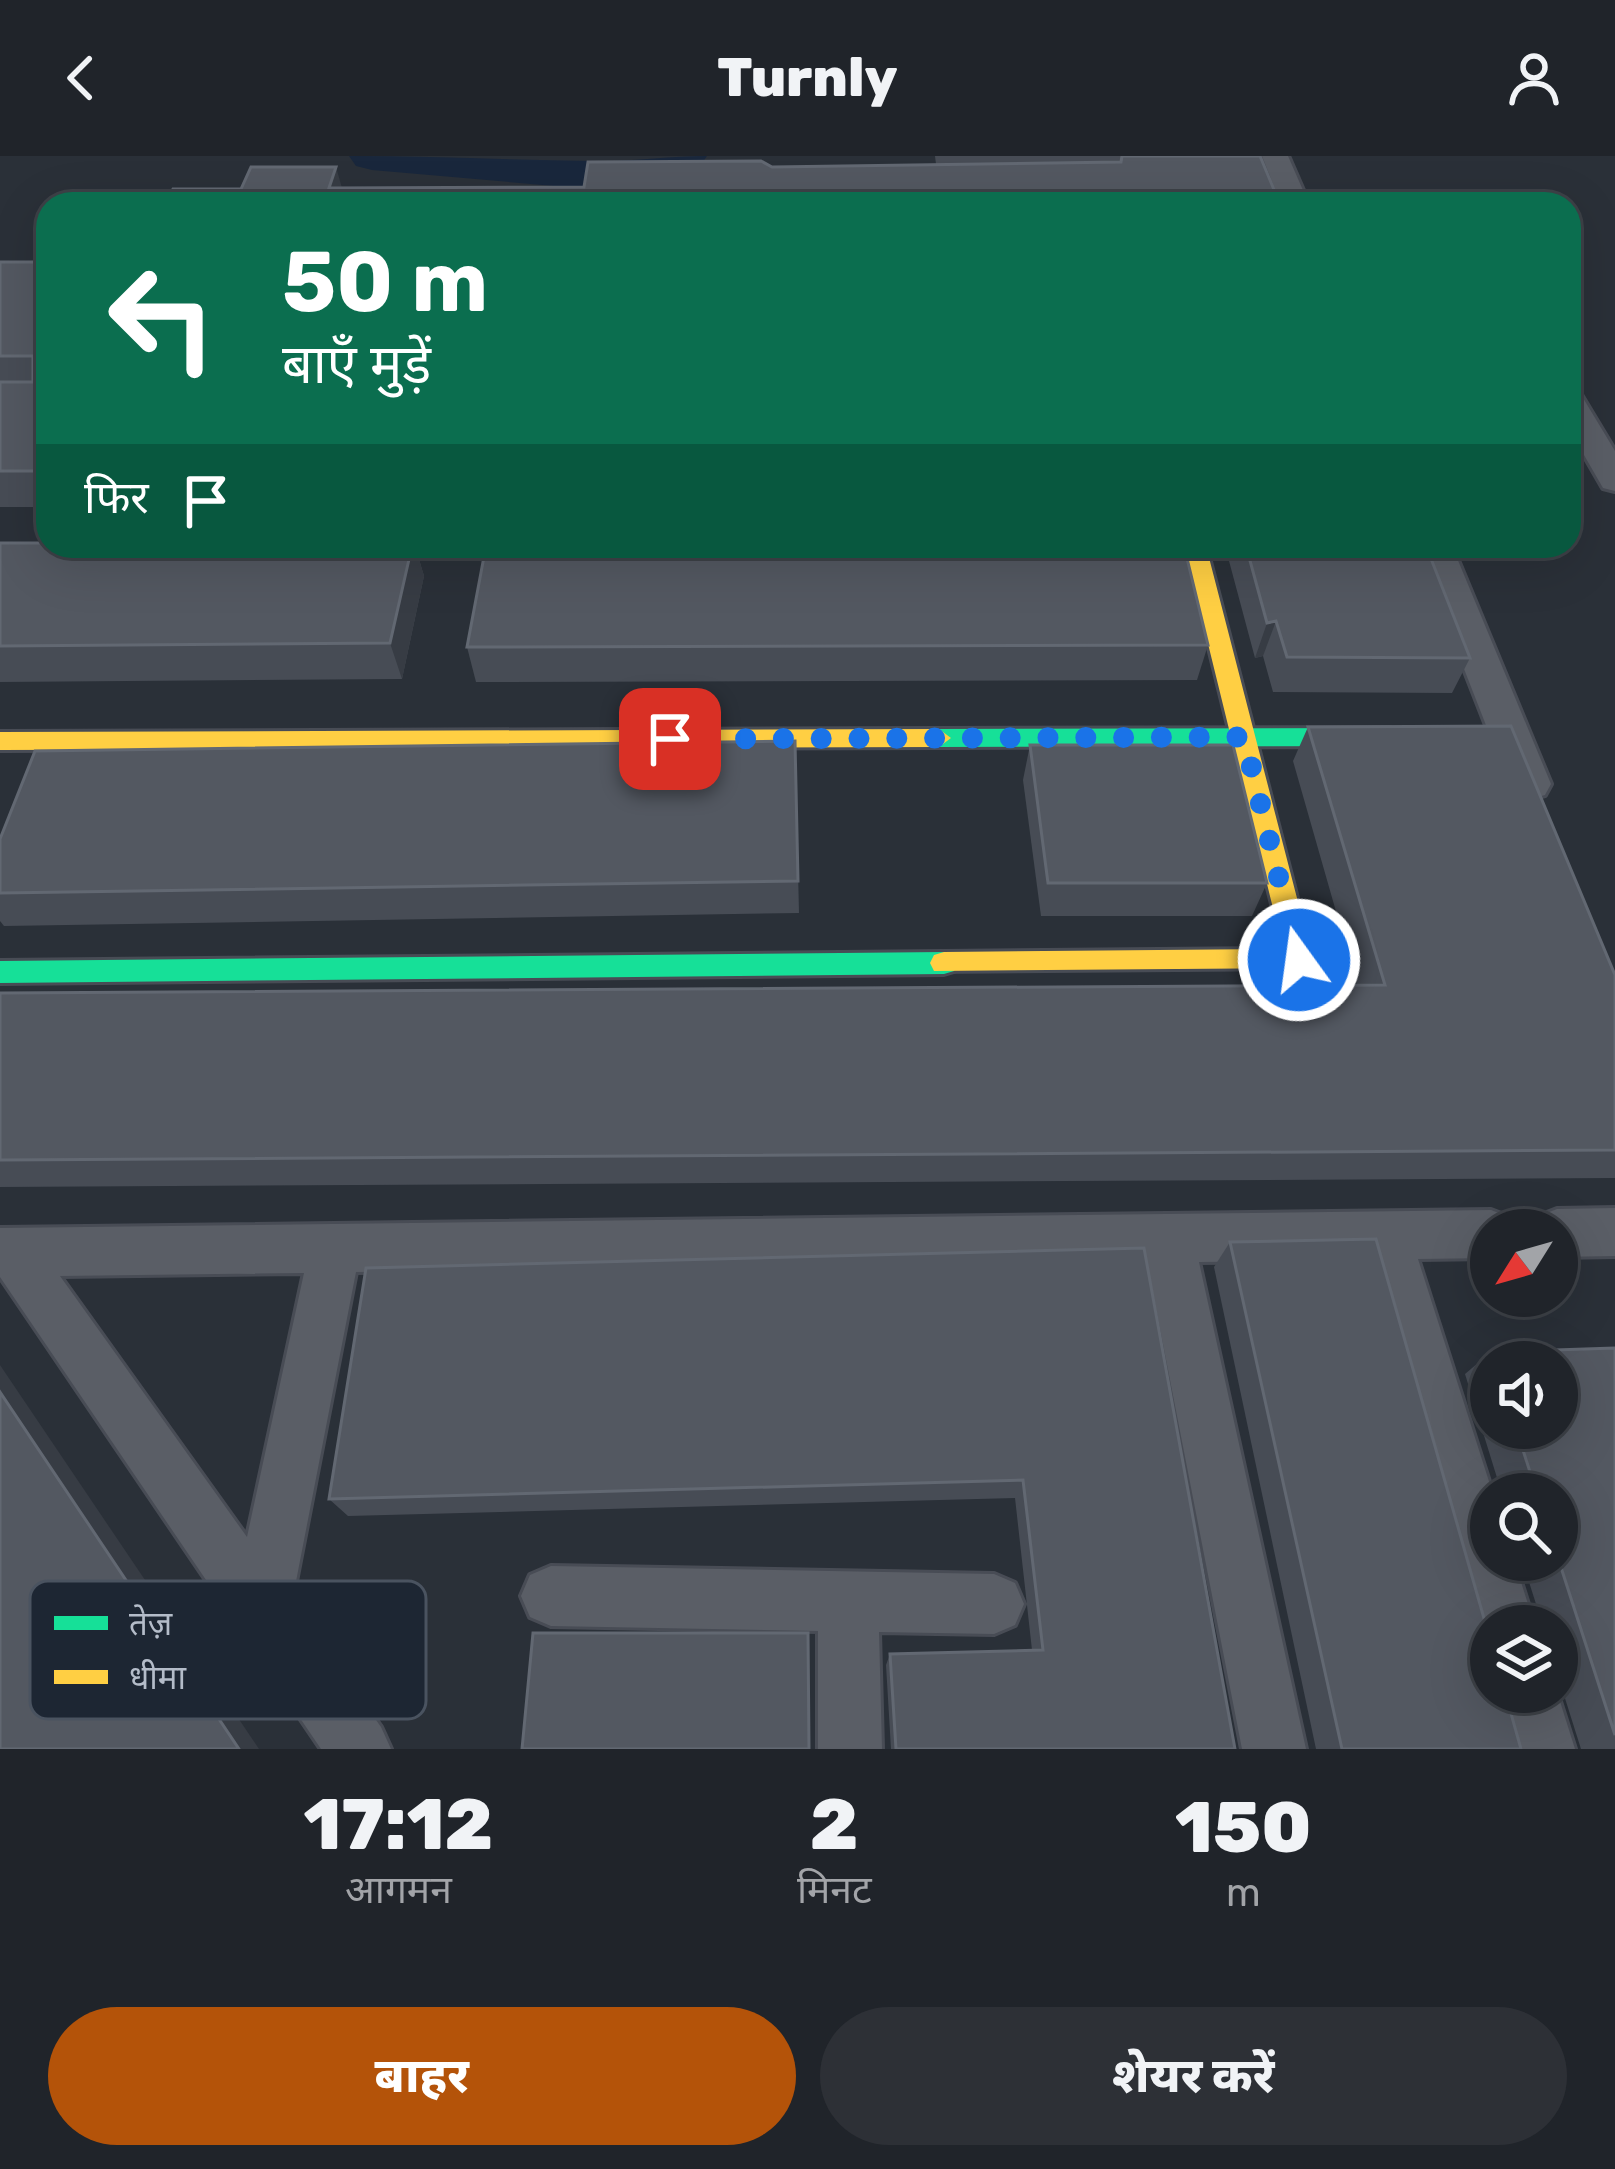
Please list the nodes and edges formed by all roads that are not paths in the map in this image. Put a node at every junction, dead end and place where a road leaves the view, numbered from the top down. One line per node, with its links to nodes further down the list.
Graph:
1 (1275, 156): 2 (street)
2 (1290, 192)
3 (1581, 421): 4 (street)
4 (1615, 480)
5 (1198, 558): 8 (street)
6 (1438, 558): 10 (street)
7 (1422, 736): 8 (street)
8 (1244, 737): 9 (street); 11 (street)
9 (0, 741)
10 (1547, 824)
11 (0, 972)
12 (1615, 1232): 13 (street)
13 (1578, 1233)
14 (1470, 1234): 15 (street)
15 (1385, 1235): 16 (street); 24 (street)
16 (1168, 1237): 17 (street); 29 (street)
17 (335, 1248): 18 (street); 20 (street)
18 (6, 1252): 19 (street)
19 (241, 1581)
20 (267, 1581)
21 (551, 1596): 22 (street)
22 (848, 1602): 23 (street); 28 (street)
23 (994, 1604)
24 (1499, 1605)
25 (1532, 1713): 30 (street)
26 (337, 1719): 27 (street)
27 (358, 1749)
28 (850, 1749)
29 (1274, 1749)
30 (1543, 1749)

